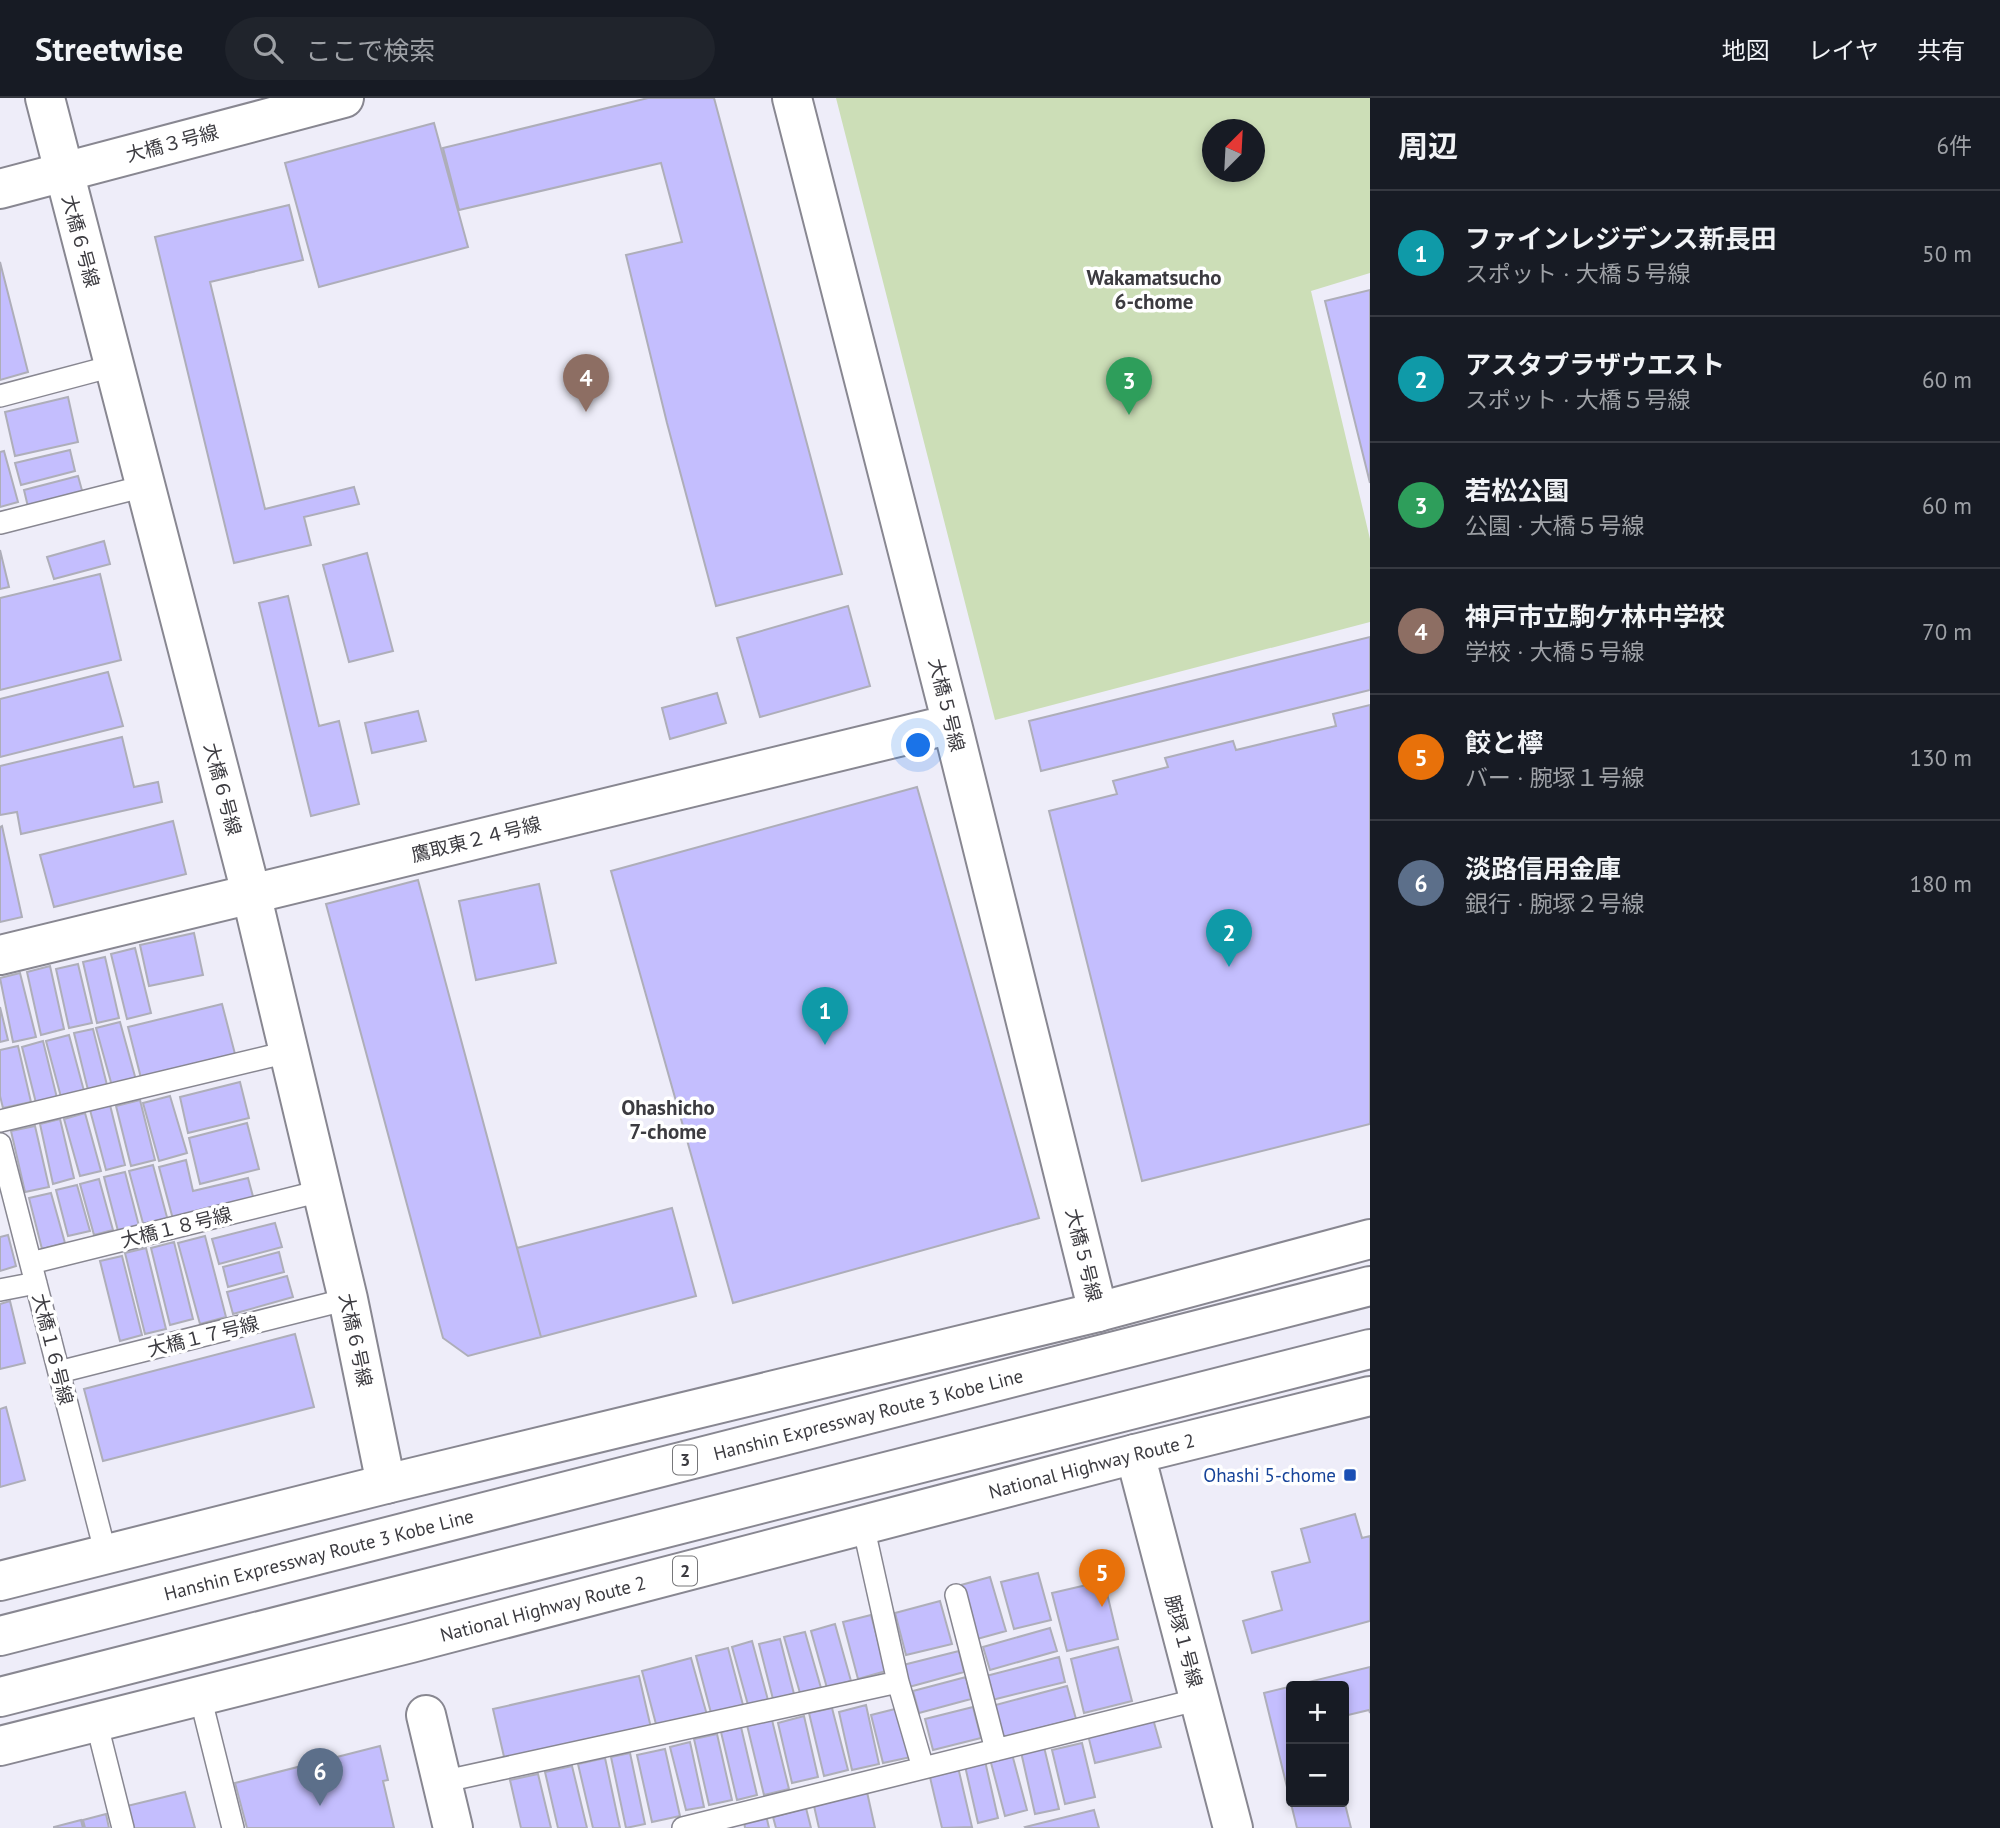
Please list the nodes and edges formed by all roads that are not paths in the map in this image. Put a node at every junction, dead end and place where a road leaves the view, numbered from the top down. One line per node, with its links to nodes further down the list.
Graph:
1 (45, 98): 4 (main road, 大橋６号線)
2 (344, 98): 4 (main road, 大橋３号線)
3 (792, 98): 10 (main road, 大橋５号線)
4 (62, 172): 5 (main road, 大橋３号線); 6 (main road, 大橋６号線)
5 (0, 188)
6 (113, 366): 7 (lane); 8 (main road, 大橋６号線)
7 (0, 396)
8 (145, 486): 9 (lane); 11 (main road, 大橋６号線)
9 (0, 523)
10 (952, 724): 11 (main road, 鷹取東２４号線); 22 (main road, 大橋５号線)
11 (251, 893): 12 (main road, 鷹取東２４号線); 13 (main road, 大橋６号線)
12 (0, 955)
13 (288, 1052): 14 (lane); 16 (main road, 大橋６号線)
14 (0, 1121)
15 (0, 1144): 18 (lane, 大橋１６号線)
16 (321, 1191): 18 (lane, 大橋１８号線); 21 (main road, 大橋６号線)
17 (1370, 1239): 22 (main road)
18 (34, 1273): 20 (lane, 大橋１８号線); 24 (lane, 大橋１６号線)
19 (1370, 1286): 32 (main road, Hanshin Expressway Route 3 Kobe Line / 3)
20 (0, 1290)
21 (348, 1299): 24 (lane, 大橋１７号線); 27 (main road, 大橋６号線)
22 (1098, 1312): 27 (main road)
23 (1370, 1349): 35 (main road)
24 (59, 1372): 29 (lane, 大橋１６号線)
25 (1370, 1396): 26 (main road, National Highway Route 2 / 2)
26 (1135, 1454): 28 (main road, National Highway Route 2 / 2); 36 (main road, 腕塚１号線)
27 (386, 1484): 29 (main road)
28 (863, 1525): 33 (lane); 34 (main road, National Highway Route 2 / 2)
29 (106, 1555): 30 (main road)
30 (0, 1581)
31 (956, 1595): 40 (lane)
32 (0, 1636)
33 (898, 1682): 41 (lane); 42 (lane)
34 (200, 1696): 38 (main road, National Highway Route 2 / 2); 44 (lane)
35 (0, 1697)
36 (1200, 1699): 40 (lane); 47 (main road, 腕塚１号線)
37 (426, 1714): 42 (main road)
38 (96, 1721): 39 (main road, National Highway Route 2 / 2); 43 (lane)
39 (0, 1746)
40 (996, 1750): 41 (lane)
41 (923, 1768): 46 (lane)
42 (441, 1782): 45 (main road)
43 (123, 1828)
44 (233, 1828)
45 (453, 1828)
46 (683, 1828)
47 (1233, 1828)

